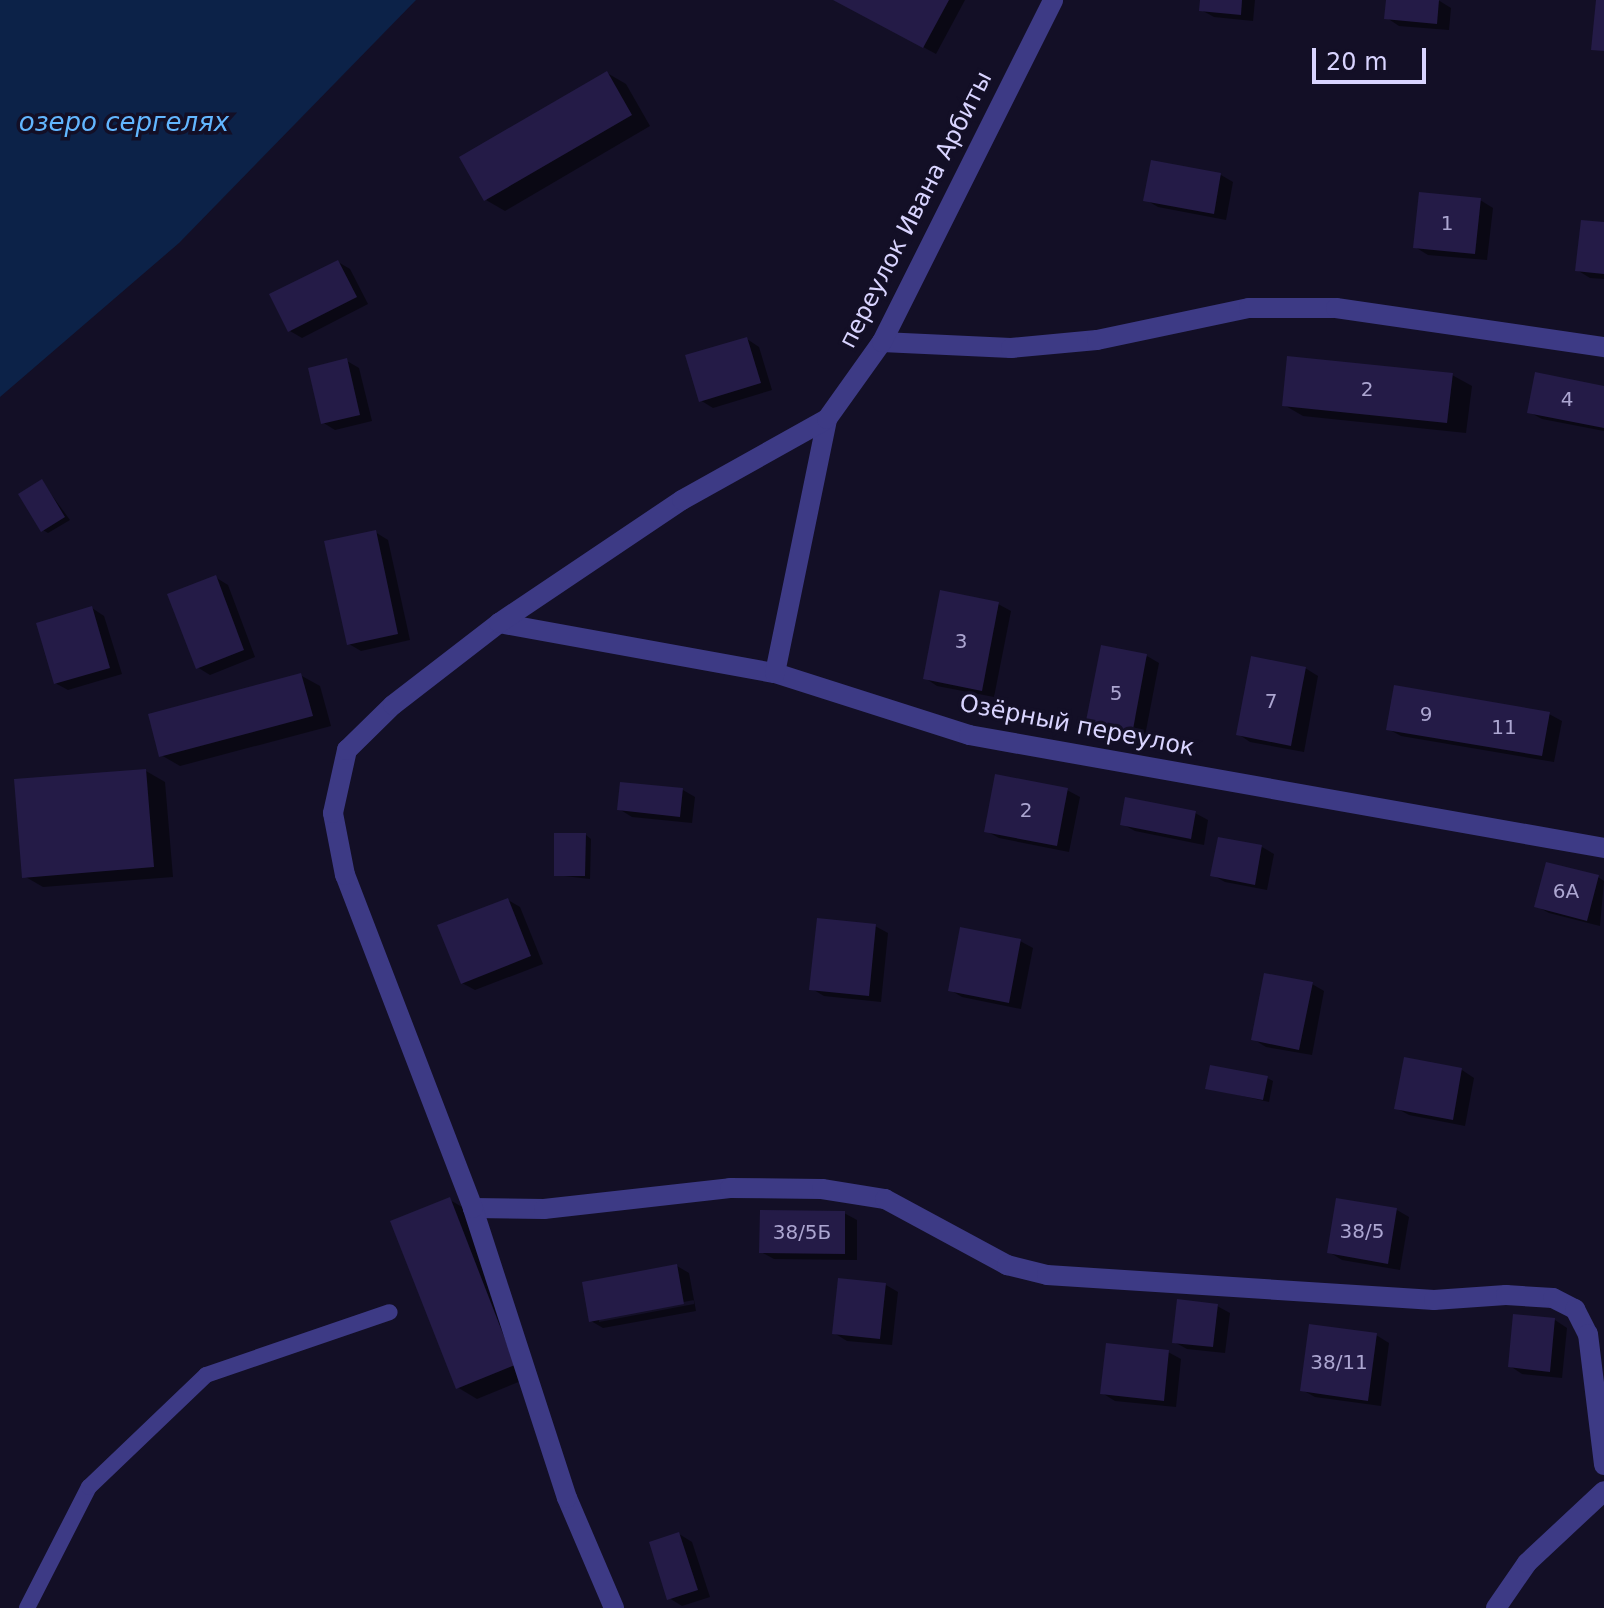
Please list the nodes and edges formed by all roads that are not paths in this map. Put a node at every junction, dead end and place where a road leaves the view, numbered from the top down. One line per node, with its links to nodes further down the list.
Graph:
1 (1053, 0): 2 (street, переулок Ивана Арбиты)
2 (882, 342): 3 (street); 4 (street, переулок Ивана Арбиты)
3 (1604, 347)
4 (827, 419): 5 (street, переулок Ивана Арбиты); 6 (street)
5 (499, 623): 6 (street, Озёрный переулок); 8 (street, переулок Ивана Арбиты)
6 (775, 673): 7 (street, Озёрный переулок)
7 (1604, 848)
8 (473, 1208): 10 (street); 13 (street, переулок Ивана Арбиты)
9 (390, 1312): 12 (lane)
10 (1604, 1465)
11 (1604, 1491): 14 (street)
12 (27, 1608)
13 (614, 1608)
14 (1496, 1608)

